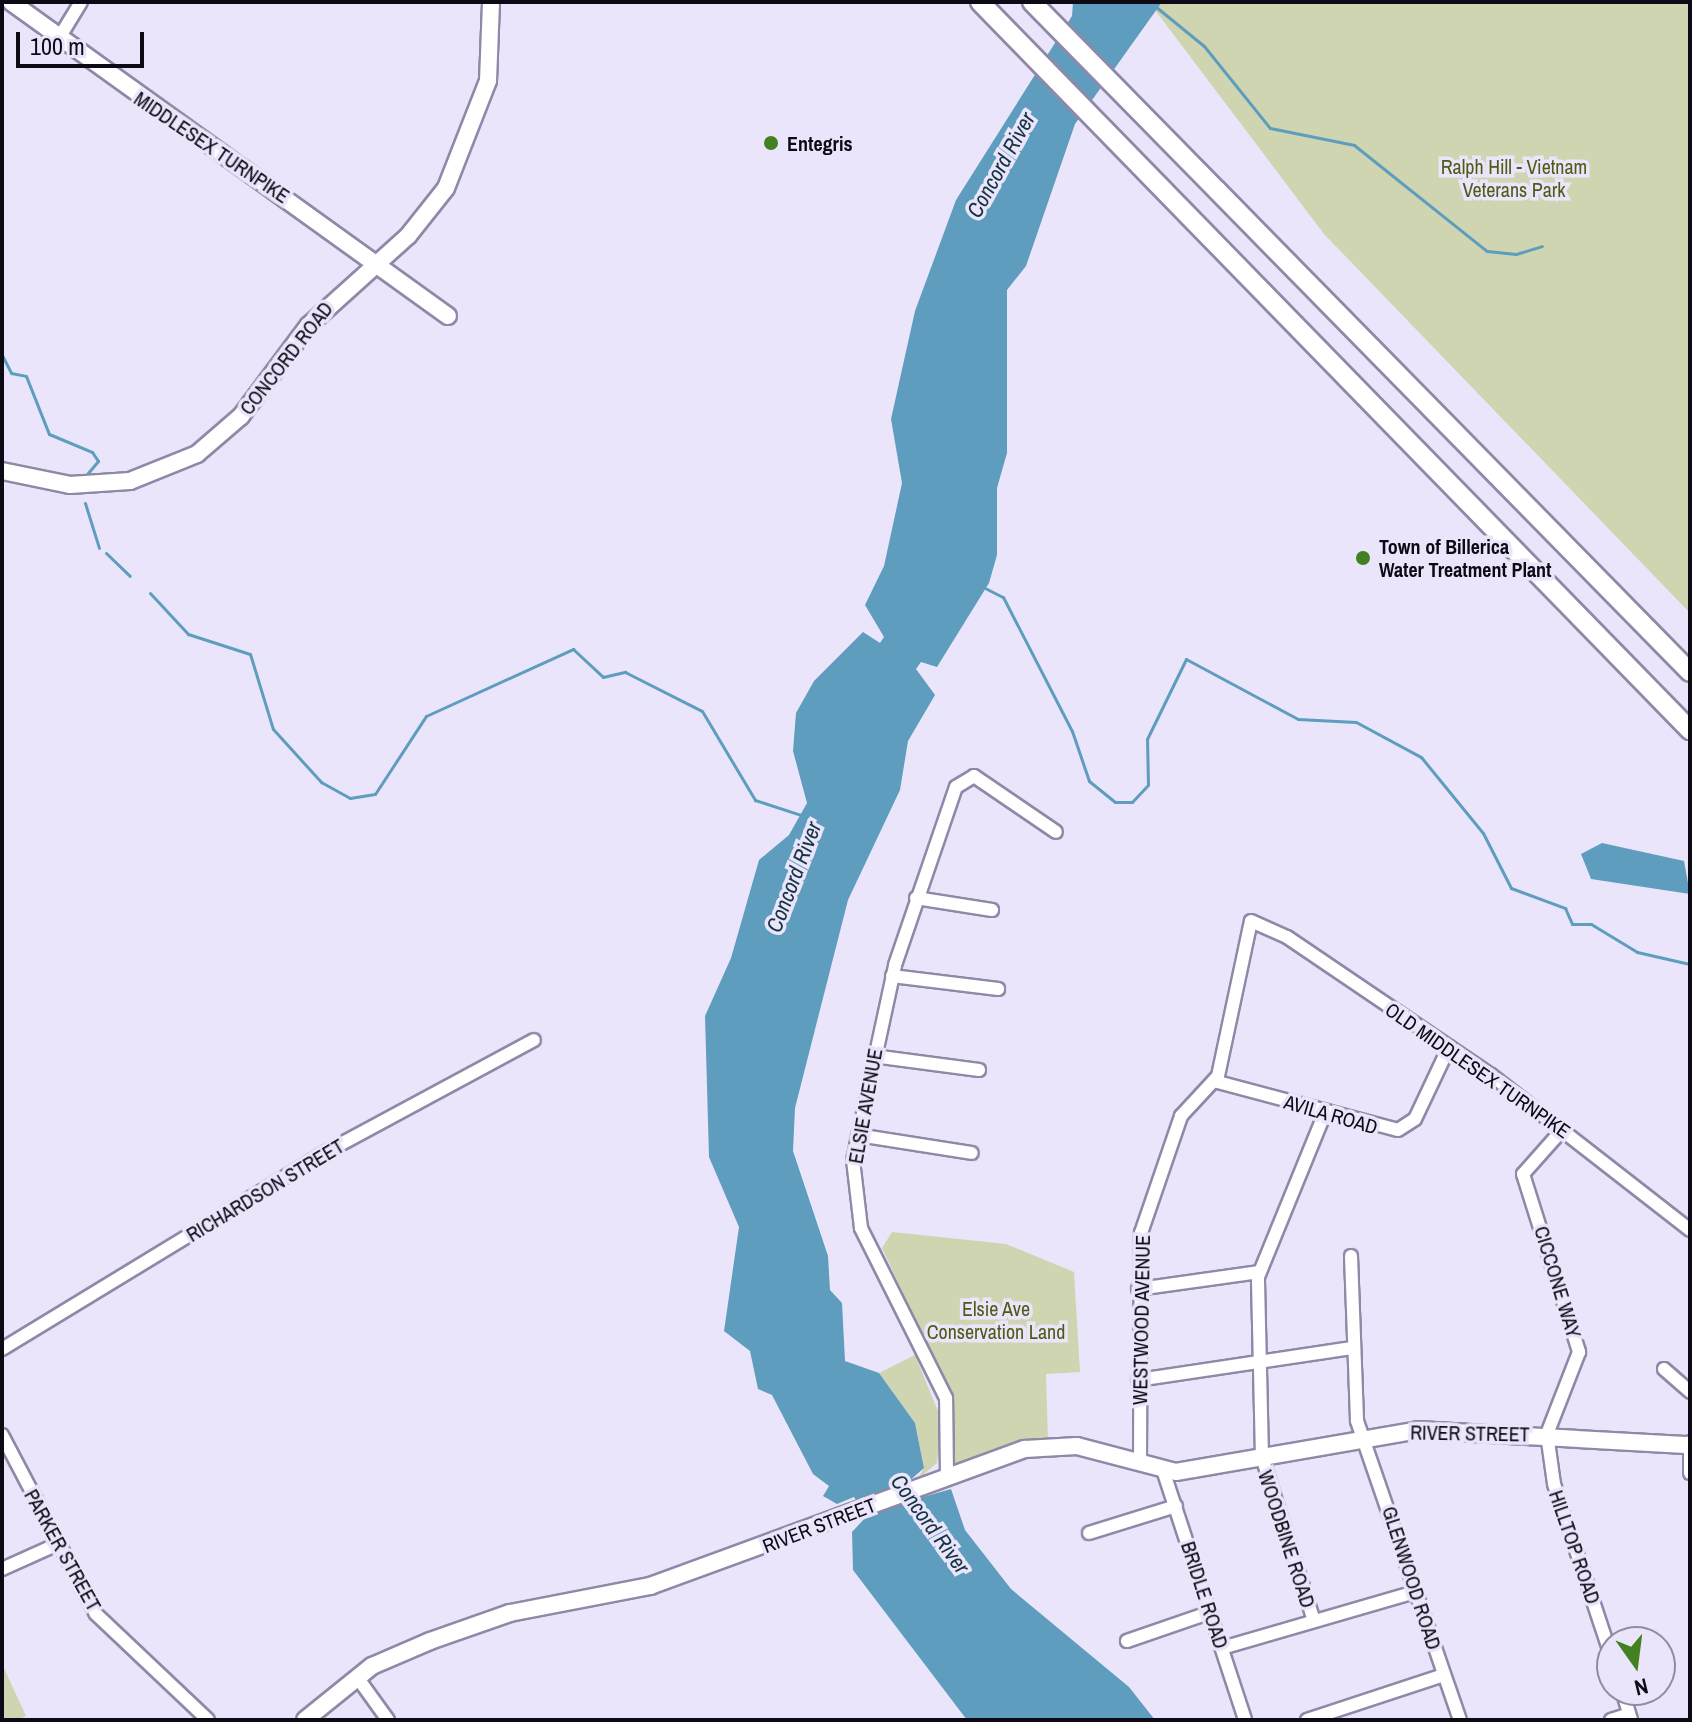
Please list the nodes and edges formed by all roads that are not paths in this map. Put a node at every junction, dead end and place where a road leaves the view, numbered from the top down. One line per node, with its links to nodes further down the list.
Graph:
1 (11, 2): 6 (main road, MIDDLESEX TURNPIKE)
2 (81, 2): 6 (street)
3 (491, 2): 7 (main road, CONCORD ROAD)
4 (980, 2): 11 (highway)
5 (1032, 2): 10 (highway)
6 (59, 38): 7 (main road, MIDDLESEX TURNPIKE)
7 (376, 262): 8 (main road); 9 (main road, CONCORD ROAD)
8 (448, 316)
9 (2, 471)
10 (1690, 672)
11 (1690, 730)
12 (1056, 832): 13 (street, ELSIE AVENUE)
13 (916, 898): 14 (street); 15 (street, ELSIE AVENUE)
14 (992, 910)
15 (892, 976): 16 (street); 19 (street, ELSIE AVENUE)
16 (998, 989)
17 (534, 1040): 31 (street, RICHARDSON STREET)
18 (1449, 1047): 21 (street, OLD MIDDLESEX TURNPIKE); 22 (street, AVILA ROAD); 23 (street, OLD MIDDLESEX TURNPIKE)
19 (873, 1056): 20 (street); 24 (street, ELSIE AVENUE)
20 (979, 1070)
21 (1214, 1081): 22 (street, AVILA ROAD); 29 (street, WESTWOOD AVENUE)
22 (1325, 1113): 28 (street)
23 (1563, 1129): 26 (street, OLD MIDDLESEX TURNPIKE); 36 (street, CICCONE WAY)
24 (858, 1135): 25 (street); 44 (street, ELSIE AVENUE)
25 (972, 1153)
26 (1690, 1230)
27 (1351, 1256): 30 (street, GLENWOOD ROAD)
28 (1259, 1272): 29 (street); 32 (street, WOODBINE ROAD)
29 (1138, 1289): 34 (street, WESTWOOD AVENUE)
30 (1353, 1348): 32 (street); 38 (street, GLENWOOD ROAD)
31 (2, 1349)
32 (1263, 1363): 34 (street); 40 (street, WOODBINE ROAD)
33 (1664, 1369): 35 (street)
34 (1138, 1380): 41 (street, WESTWOOD AVENUE)
35 (1690, 1392)
36 (1547, 1434): 38 (main road, RIVER STREET); 39 (main road, RIVER STREET); 52 (street, HILLTOP ROAD)
37 (2, 1435): 47 (street, PARKER STREET)
38 (1363, 1437): 40 (main road, RIVER STREET); 49 (street, GLENWOOD ROAD)
39 (1690, 1444): 43 (street)
40 (1262, 1457): 42 (main road, RIVER STREET); 51 (street, WOODBINE ROAD)
41 (1140, 1464): 42 (main road, RIVER STREET); 44 (main road, RIVER STREET)
42 (1163, 1470): 45 (street, BRIDLE ROAD)
43 (1690, 1473)
44 (947, 1475): 56 (main road, RIVER STREET)
45 (1176, 1506): 46 (street); 50 (street, BRIDLE ROAD)
46 (1089, 1533)
47 (58, 1544): 48 (street); 58 (street, PARKER STREET)
48 (2, 1569)
49 (1415, 1592): 51 (street); 55 (street, GLENWOOD ROAD)
50 (1211, 1612): 53 (street); 54 (street, BRIDLE ROAD)
51 (1314, 1621): 54 (street)
52 (1601, 1626)
53 (1127, 1641)
54 (1222, 1648): 61 (street, BRIDLE ROAD)
55 (1444, 1675): 62 (street); 63 (street, GLENWOOD ROAD)
56 (357, 1677): 59 (main road, RIVER STREET); 60 (street)
57 (1630, 1717): 64 (street)
58 (208, 1720)
59 (305, 1720)
60 (388, 1720)
61 (1245, 1720)
62 (1307, 1720)
63 (1460, 1720)
64 (1611, 1720)

